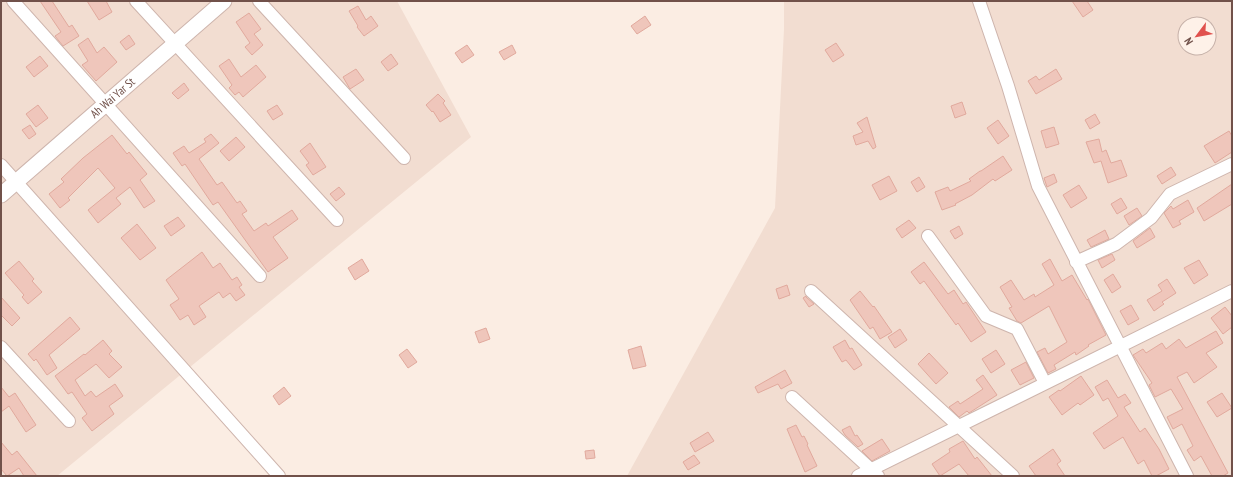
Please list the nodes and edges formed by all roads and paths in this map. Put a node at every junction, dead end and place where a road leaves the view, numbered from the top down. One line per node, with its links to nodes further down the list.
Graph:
1 (13, 1): 7 (street)
2 (136, 1): 6 (street)
3 (224, 1): 6 (street, Ah Wai Yar St)
4 (259, 1): 8 (street)
5 (979, 1): 15 (street)
6 (175, 44): 7 (street, Ah Wai Yar St); 13 (street)
7 (106, 104): 11 (street, Ah Wai Yar St); 16 (street)
8 (404, 158)
9 (1232, 164): 15 (street)
10 (1, 165): 11 (street)
11 (16, 182): 12 (street, Ah Wai Yar St); 26 (street)
12 (1, 195)
13 (337, 220)
14 (928, 236): 21 (street)
15 (1076, 262): 19 (street)
16 (260, 276)
17 (811, 291): 24 (street)
18 (1232, 291): 19 (street)
19 (1120, 346): 21 (street); 29 (street)
20 (1, 347): 23 (street)
21 (1045, 383): 24 (street)
22 (792, 397): 25 (street)
23 (69, 421)
24 (959, 426): 25 (street); 28 (street)
25 (874, 473): 27 (street)
26 (278, 476)
27 (858, 476)
28 (1013, 476)
29 (1187, 476)

